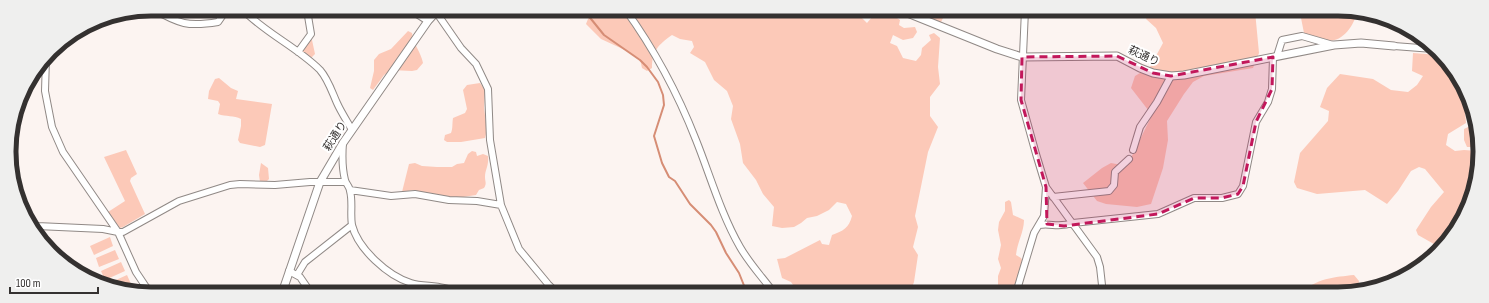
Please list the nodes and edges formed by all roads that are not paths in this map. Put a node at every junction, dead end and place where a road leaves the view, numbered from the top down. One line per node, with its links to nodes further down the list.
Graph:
1 (166, 16): 2 (street)
2 (222, 16)
3 (249, 16): 15 (street)
4 (308, 16): 15 (street)
5 (420, 16): 11 (street)
6 (433, 16): 11 (street, 萩通り)
7 (441, 16): 29 (street)
8 (630, 16): 44 (street)
9 (915, 16): 16 (street, 萩通り)
10 (1025, 16): 16 (street)
11 (428, 21): 20 (street, 萩通り)
12 (1334, 45): 13 (street, 萩通り); 17 (street, 萩通り); 17 (street)
13 (1394, 46): 14 (street, 萩通り)
14 (1426, 49)
15 (298, 52): 20 (street)
16 (1022, 57): 19 (street, 萩通り); 26 (street)
17 (1275, 57): 19 (street, 萩通り); 31 (street)
18 (46, 67): 36 (street)
19 (1171, 76): 22 (street)
20 (352, 130): 21 (street, 萩通り)
21 (342, 143): 24 (street, 萩通り); 25 (street)
22 (1133, 150)
23 (1129, 159): 28 (street)
24 (320, 182): 25 (street); 36 (street); 37 (street, 萩通り)
25 (345, 182): 27 (street)
26 (1046, 188): 28 (street); 30 (street)
27 (350, 190): 29 (street); 33 (street)
28 (1053, 197): 31 (street)
29 (501, 205): 43 (street)
30 (1044, 216): 32 (street); 34 (street)
31 (1073, 223): 32 (street); 46 (street)
32 (1047, 224): 34 (street)
33 (352, 225): 38 (street); 42 (street)
34 (1039, 225): 45 (street)
35 (38, 226): 36 (street)
36 (118, 232): 39 (street)
37 (289, 271): 38 (street); 40 (street, 萩通り)
38 (297, 275): 41 (street)
39 (146, 287)
40 (284, 287)
41 (306, 287)
42 (436, 287)
43 (551, 287)
44 (769, 287)
45 (1018, 287)
46 (1102, 287)

